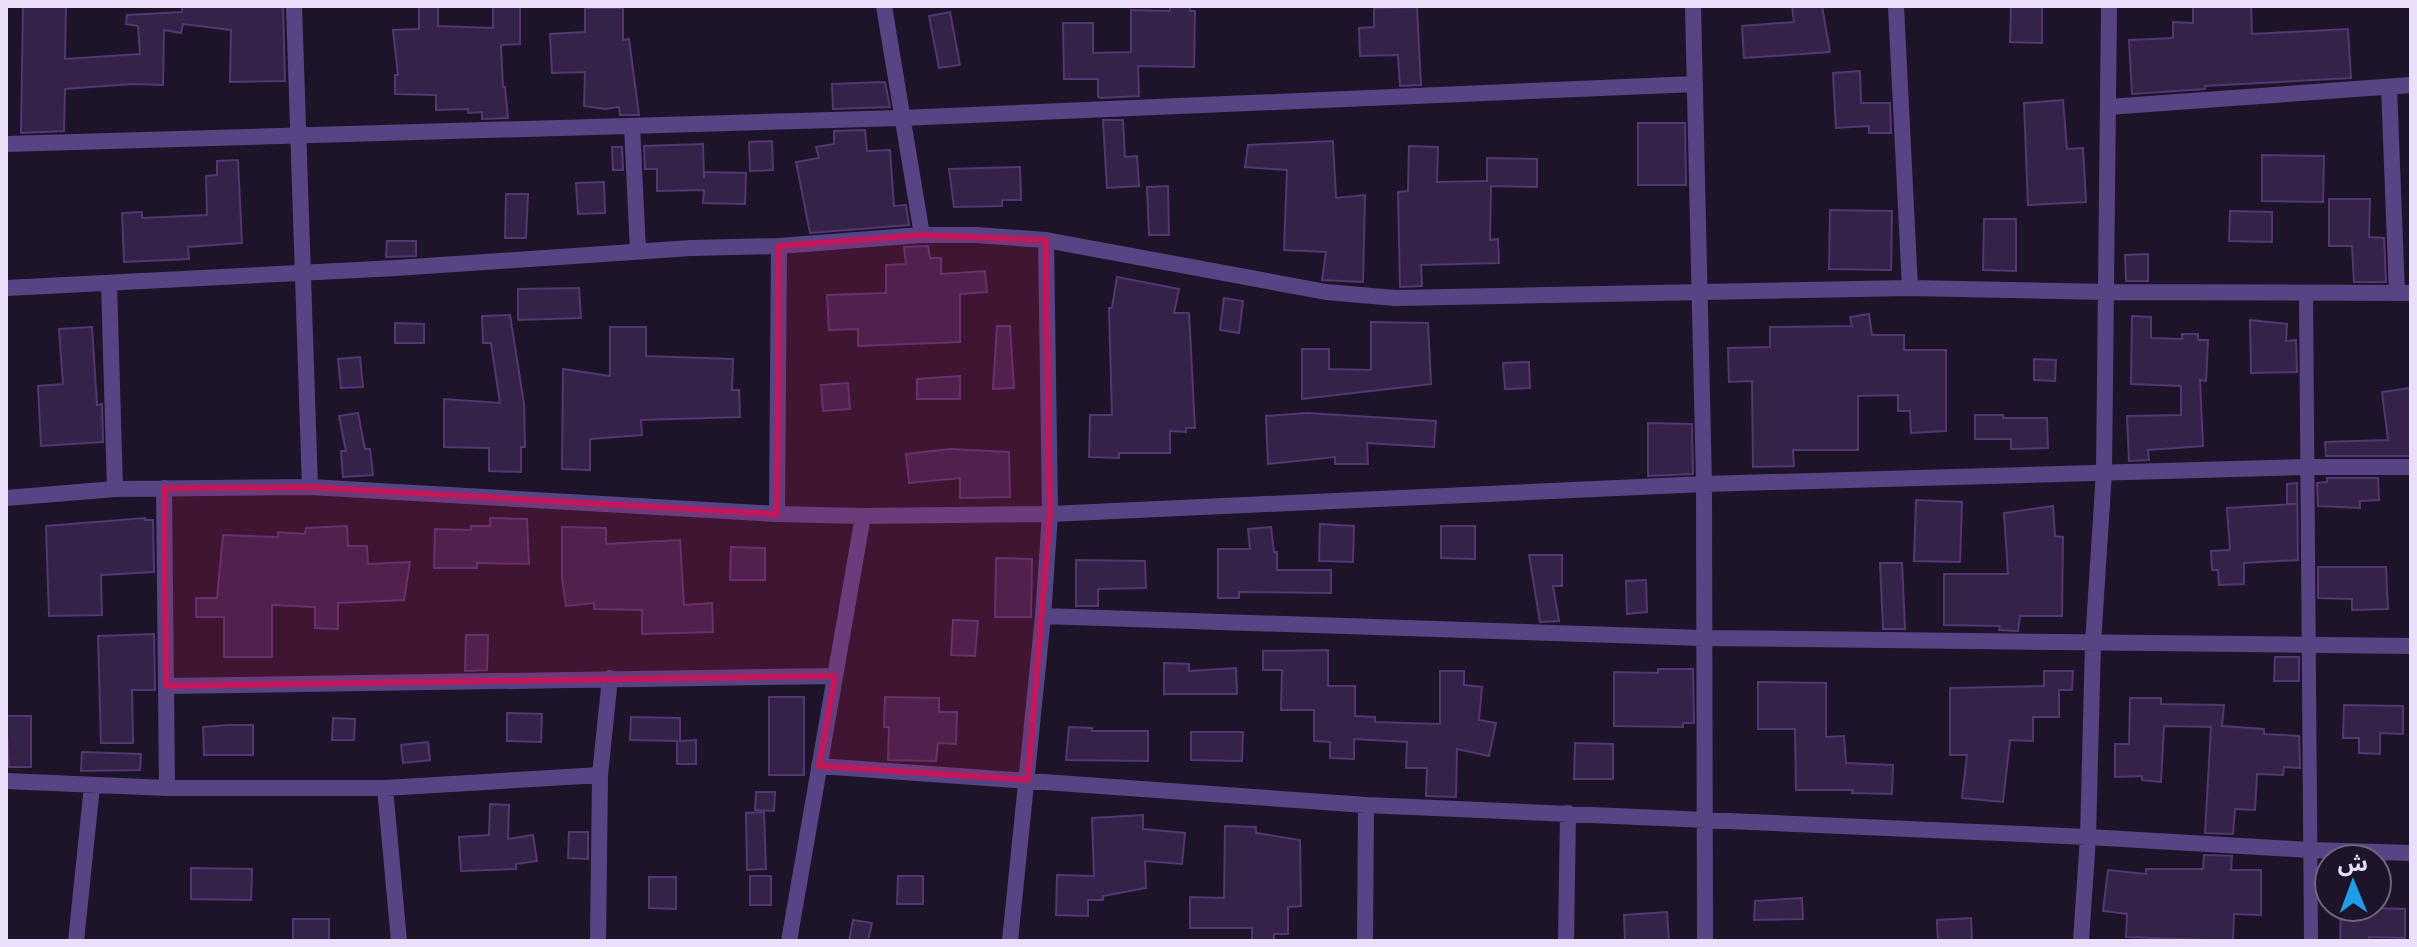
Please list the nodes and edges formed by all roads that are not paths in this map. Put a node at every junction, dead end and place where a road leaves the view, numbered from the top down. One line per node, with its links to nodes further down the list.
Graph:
1 (294, 6): 12 (street)
2 (884, 6): 10 (street)
3 (1693, 6): 6 (street)
4 (1896, 6): 21 (street)
5 (2109, 6): 9 (street)
6 (1695, 84): 10 (street); 25 (street)
7 (2411, 85): 8 (street)
8 (2389, 87): 9 (street); 24 (street)
9 (2108, 107): 22 (street)
10 (901, 118): 11 (street); 14 (street)
11 (632, 126): 12 (street); 17 (street)
12 (300, 136): 13 (street); 18 (street)
13 (6, 144)
14 (922, 235): 15 (street); 16 (street)
15 (1046, 240): 25 (street); 35 (street)
16 (779, 246): 17 (street); 34 (street)
17 (638, 251): 18 (street)
18 (303, 273): 19 (street); 30 (street)
19 (109, 284): 20 (street); 32 (street)
20 (6, 288)
21 (1910, 288): 22 (street); 25 (street)
22 (2106, 292): 23 (street); 28 (street)
23 (2306, 293): 24 (street); 26 (lane)
24 (2404, 293)
25 (1701, 294): 29 (street)
26 (2307, 467): 27 (street); 28 (street); 40 (lane)
27 (2411, 467)
28 (2104, 472): 29 (street); 39 (street)
29 (1704, 484): 35 (street); 38 (street)
30 (310, 487): 31 (street); 34 (street)
31 (164, 488): 32 (street); 44 (street)
32 (115, 489): 33 (street)
33 (6, 498)
34 (777, 514): 36 (street)
35 (1050, 514): 36 (street); 37 (street)
36 (863, 516): 42 (street)
37 (1043, 616): 38 (street); 47 (street)
38 (1703, 638): 39 (street); 54 (street)
39 (2093, 643): 40 (street); 55 (street)
40 (2309, 644): 41 (street); 56 (lane)
41 (2411, 646)
42 (835, 676): 43 (street); 45 (street)
43 (610, 678): 44 (street); 46 (street)
44 (166, 686): 50 (street)
45 (819, 766): 47 (street); 61 (street)
46 (600, 775): 51 (street); 60 (street)
47 (1028, 780): 52 (street); 62 (street)
48 (6, 781): 49 (street)
49 (92, 786): 50 (street); 58 (street)
50 (167, 788): 51 (street)
51 (385, 788): 59 (street)
52 (1366, 805): 53 (street); 63 (street)
53 (1568, 813): 54 (street); 64 (street)
54 (1703, 821): 55 (street); 65 (street)
55 (2088, 837): 56 (street); 66 (street)
56 (2310, 850): 57 (street); 67 (lane)
57 (2411, 853)
58 (76, 941)
59 (399, 941)
60 (598, 941)
61 (789, 941)
62 (1010, 941)
63 (1365, 941)
64 (1566, 941)
65 (1705, 941)
66 (2081, 941)
67 (2311, 941)

